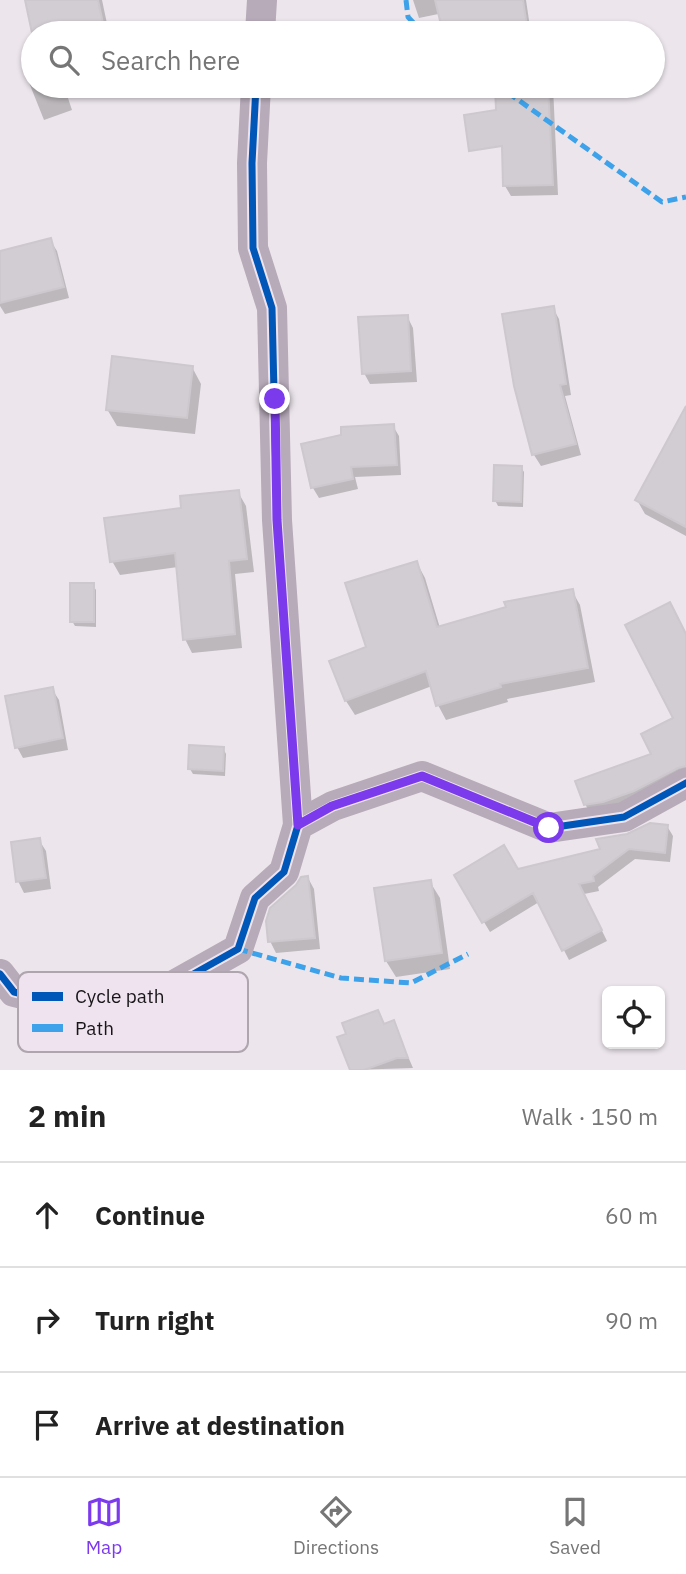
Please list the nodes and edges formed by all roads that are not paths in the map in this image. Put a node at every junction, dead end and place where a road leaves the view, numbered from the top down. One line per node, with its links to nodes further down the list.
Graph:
1 (262, 0): 2 (street)
2 (261, 21)
3 (255, 98): 5 (street)
4 (686, 783): 5 (street)
5 (298, 825): 6 (street)
6 (197, 972)
7 (0, 974): 8 (street)
8 (18, 993)

